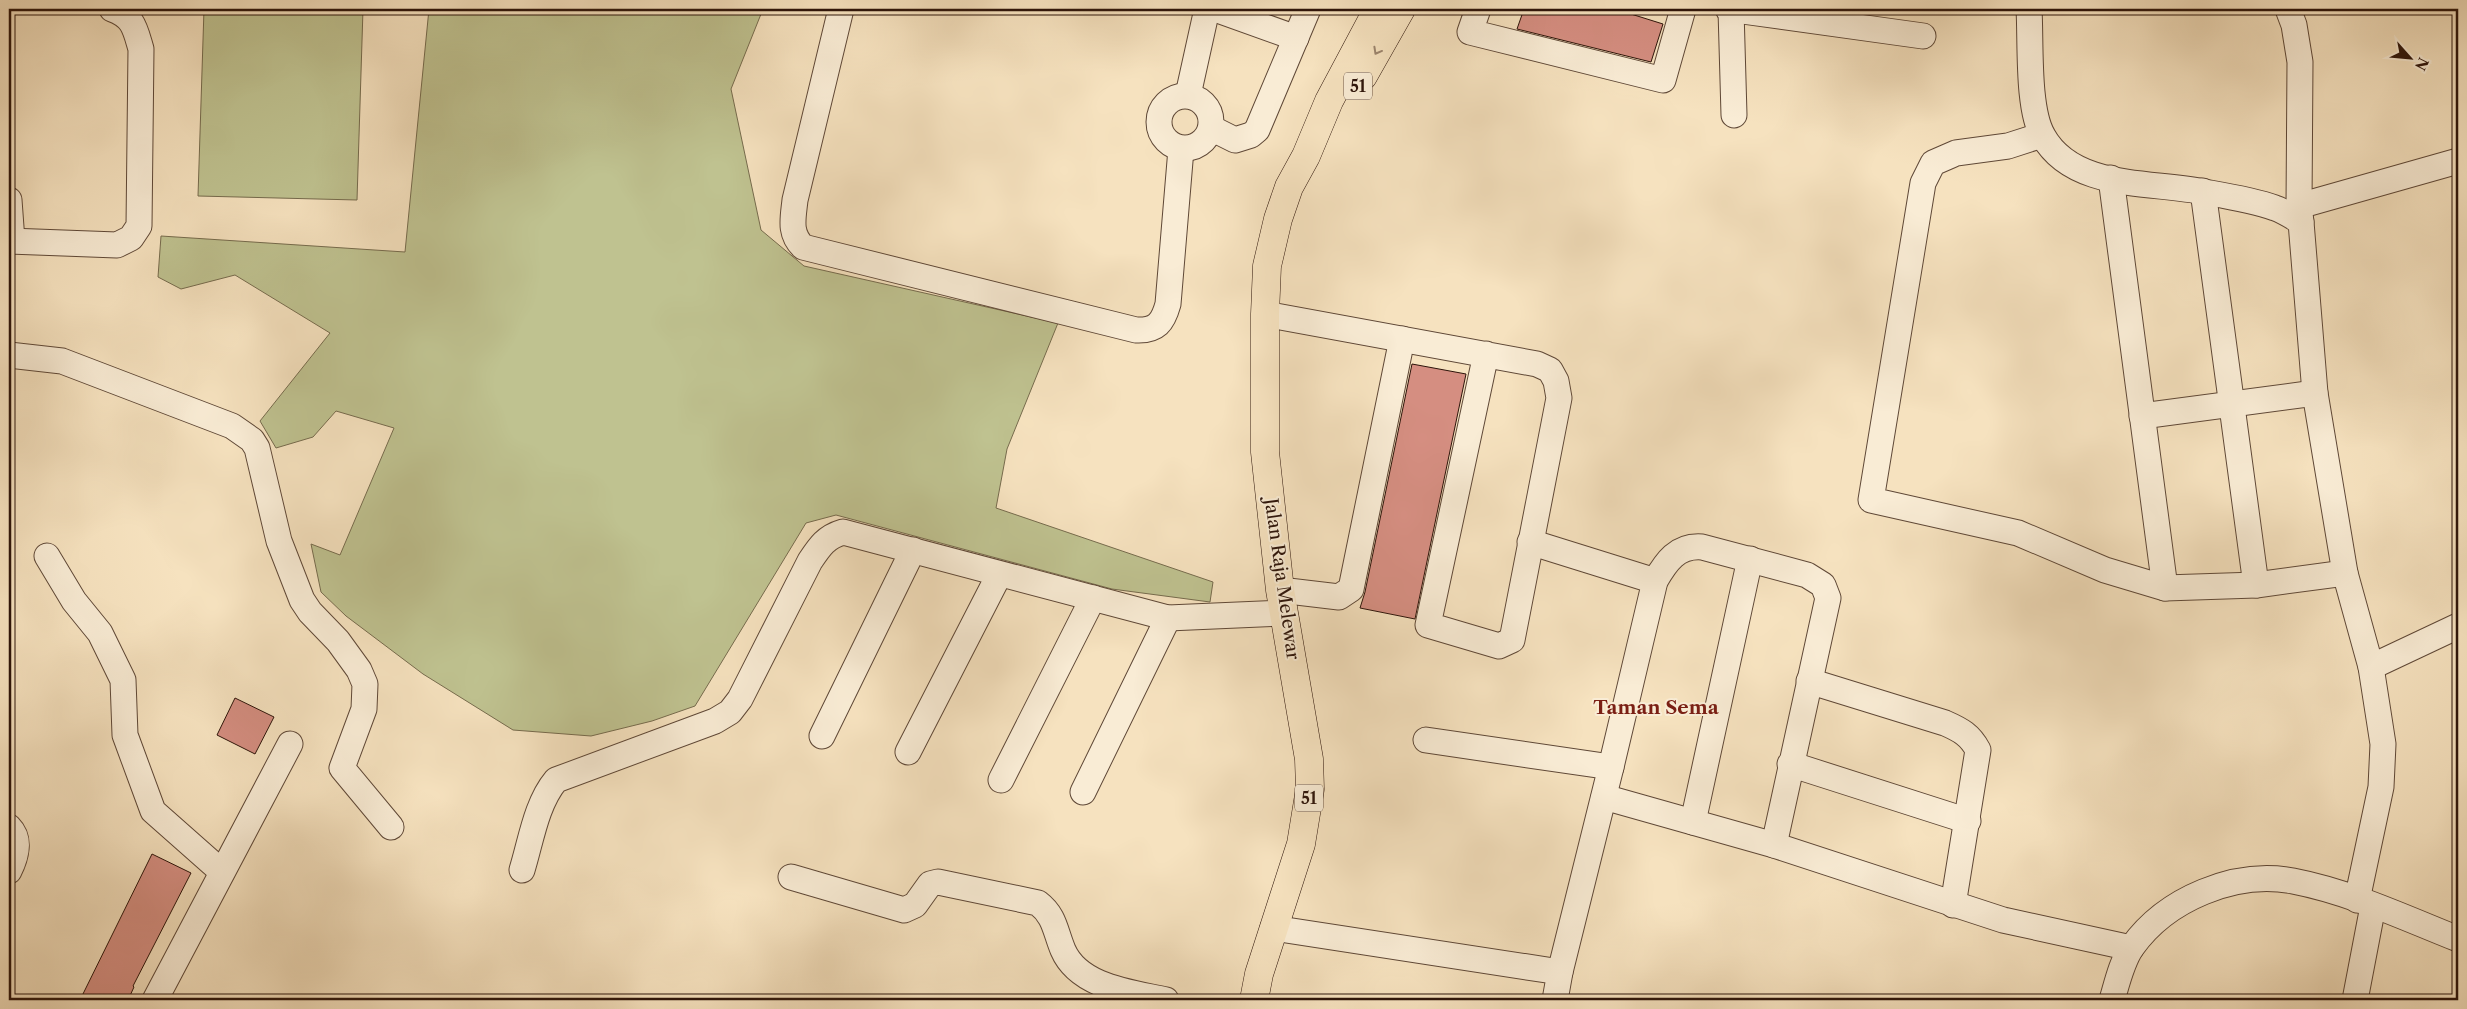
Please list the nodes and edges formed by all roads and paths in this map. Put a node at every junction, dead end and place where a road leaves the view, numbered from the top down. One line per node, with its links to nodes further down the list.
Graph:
1 (112, 9): 26 (street)
2 (841, 9): 19 (street)
3 (1207, 9): 15 (street)
4 (1215, 9): 14 (street)
5 (1308, 9): 14 (street)
6 (1378, 9): 20 (highway, Jalan Raja Melewar / 51)
7 (1401, 9): 20 (highway, Jalan Raja Melewar / 51, one-way to 20)
8 (1478, 9): 9 (street)
9 (1683, 9)
10 (1729, 9): 13 (street); 16 (street)
11 (2029, 9): 18 (street)
12 (2288, 9): 25 (street)
13 (1923, 36)
14 (1296, 38): 17 (street)
15 (1188, 95): 17 (street); 19 (street)
16 (1734, 115)
17 (1211, 128): 19 (street)
18 (2042, 135): 22 (street); 42 (street)
19 (1181, 148)
20 (1306, 156): 27 (highway, Jalan Raja Melewar / 51)
21 (2458, 162): 25 (street)
22 (2111, 178): 23 (street); 33 (street)
23 (2204, 192): 25 (street); 32 (street)
24 (9, 200): 26 (street)
25 (2300, 214): 31 (street)
26 (10, 241)
27 (1265, 314): 28 (street); 44 (highway, Jalan Raja Melewar / 51)
28 (1402, 339): 29 (street); 44 (street)
29 (1486, 354): 34 (street); 34 (street)
30 (9, 356): 61 (street)
31 (2315, 393): 32 (street); 38 (street)
32 (2232, 405): 33 (street); 41 (street)
33 (2142, 416): 42 (street)
34 (1530, 542): 40 (street)
35 (913, 550): 39 (street); 49 (street); 63 (street)
36 (47, 556): 65 (street)
37 (1750, 559): 40 (street); 48 (street); 59 (street)
38 (2345, 573): 41 (street); 47 (street)
39 (999, 575): 43 (street); 52 (street)
40 (1655, 581): 54 (street)
41 (2256, 585): 42 (street)
42 (2165, 588)
43 (1093, 598): 45 (street); 55 (street)
44 (1282, 601): 45 (street); 69 (highway, Jalan Raja Melewar / 51)
45 (1168, 618): 56 (street)
46 (2458, 626): 47 (street)
47 (2371, 667): 67 (street)
48 (1809, 682): 53 (street); 58 (street)
49 (822, 736)
50 (1426, 740): 54 (street)
51 (290, 744): 65 (street)
52 (908, 752)
53 (1790, 764): 58 (street); 62 (street)
54 (1611, 767): 57 (street)
55 (1000, 780)
56 (1083, 792)
57 (1604, 797): 59 (street); 72 (street)
58 (1968, 821): 68 (street)
59 (1693, 822): 62 (street)
60 (9, 827): 64 (street)
61 (392, 827)
62 (1774, 845): 68 (street)
63 (522, 870)
64 (9, 871)
65 (222, 872): 73 (street)
66 (792, 877): 74 (street)
67 (2365, 903): 70 (street); 71 (street); 78 (street)
68 (1953, 905): 71 (street)
69 (1273, 928): 72 (street); 75 (highway, Jalan Raja Melewar / 51)
70 (2458, 939)
71 (2131, 948): 77 (street)
72 (1560, 972): 76 (street)
73 (155, 1000)
74 (1166, 1000)
75 (1254, 1000)
76 (1555, 1000)
77 (2112, 1000)
78 (2356, 1000)

